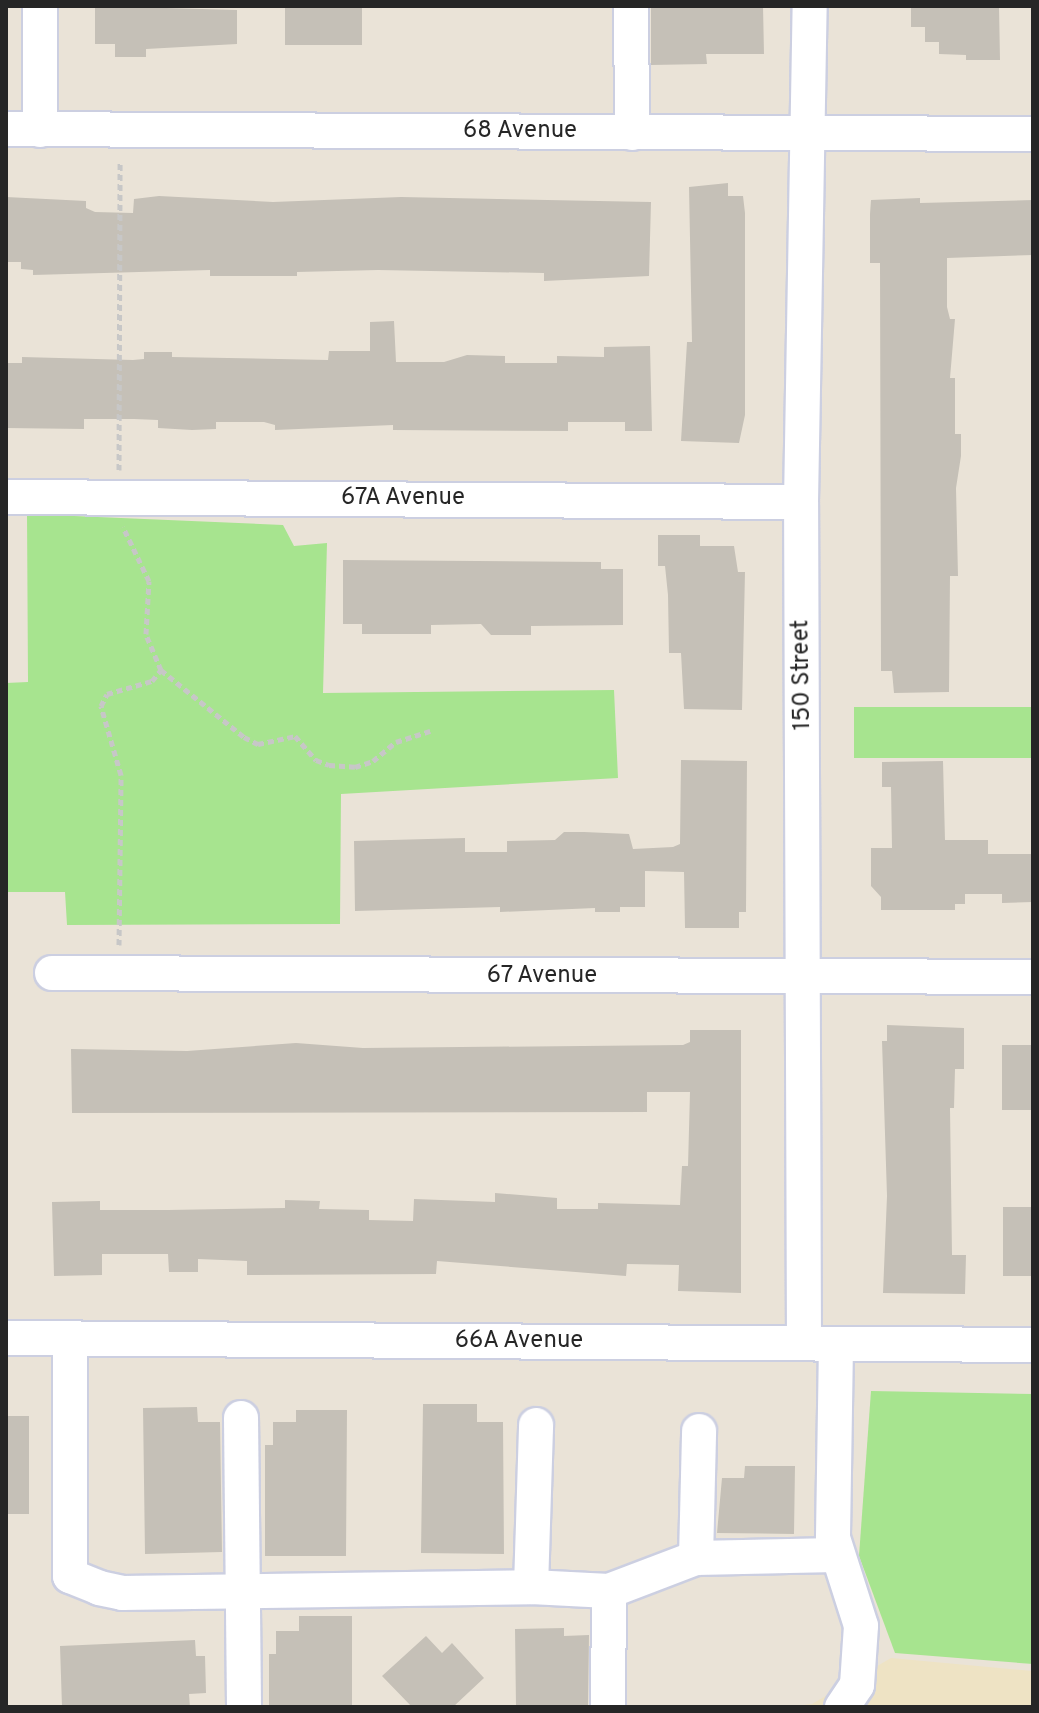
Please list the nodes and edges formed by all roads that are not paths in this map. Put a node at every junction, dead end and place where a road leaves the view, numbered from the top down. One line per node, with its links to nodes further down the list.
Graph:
1 (40, 6): 5 (street)
2 (631, 6): 6 (street)
3 (810, 6): 7 (street, 150 Street)
4 (6, 129): 5 (street, 68 Avenue)
5 (40, 130): 6 (street, 68 Avenue)
6 (632, 133): 7 (street, 68 Avenue)
7 (810, 134): 8 (street, 68 Avenue); 10 (street, 150 Street)
8 (1033, 134)
9 (6, 497): 10 (street, 67A Avenue)
10 (801, 502): 13 (street, 150 Street)
11 (52, 973): 13 (street, 67 Avenue)
12 (1033, 977): 13 (street, 67 Avenue)
13 (806, 979): 16 (street, 150 Street)
14 (6, 1338): 15 (street, 66A Avenue)
15 (70, 1338): 16 (street, 66A Avenue); 25 (street)
16 (820, 1344): 17 (street, 66A Avenue); 21 (street, 150 Street)
17 (1033, 1345)
18 (241, 1418): 25 (street)
19 (536, 1425): 23 (street)
20 (699, 1431): 22 (street)
21 (836, 1555): 22 (street); 28 (street, 150 Street)
22 (696, 1558): 24 (street)
23 (531, 1587): 24 (street); 25 (street)
24 (609, 1591): 27 (street)
25 (245, 1592): 26 (street)
26 (244, 1707)
27 (608, 1707)
28 (842, 1707)

